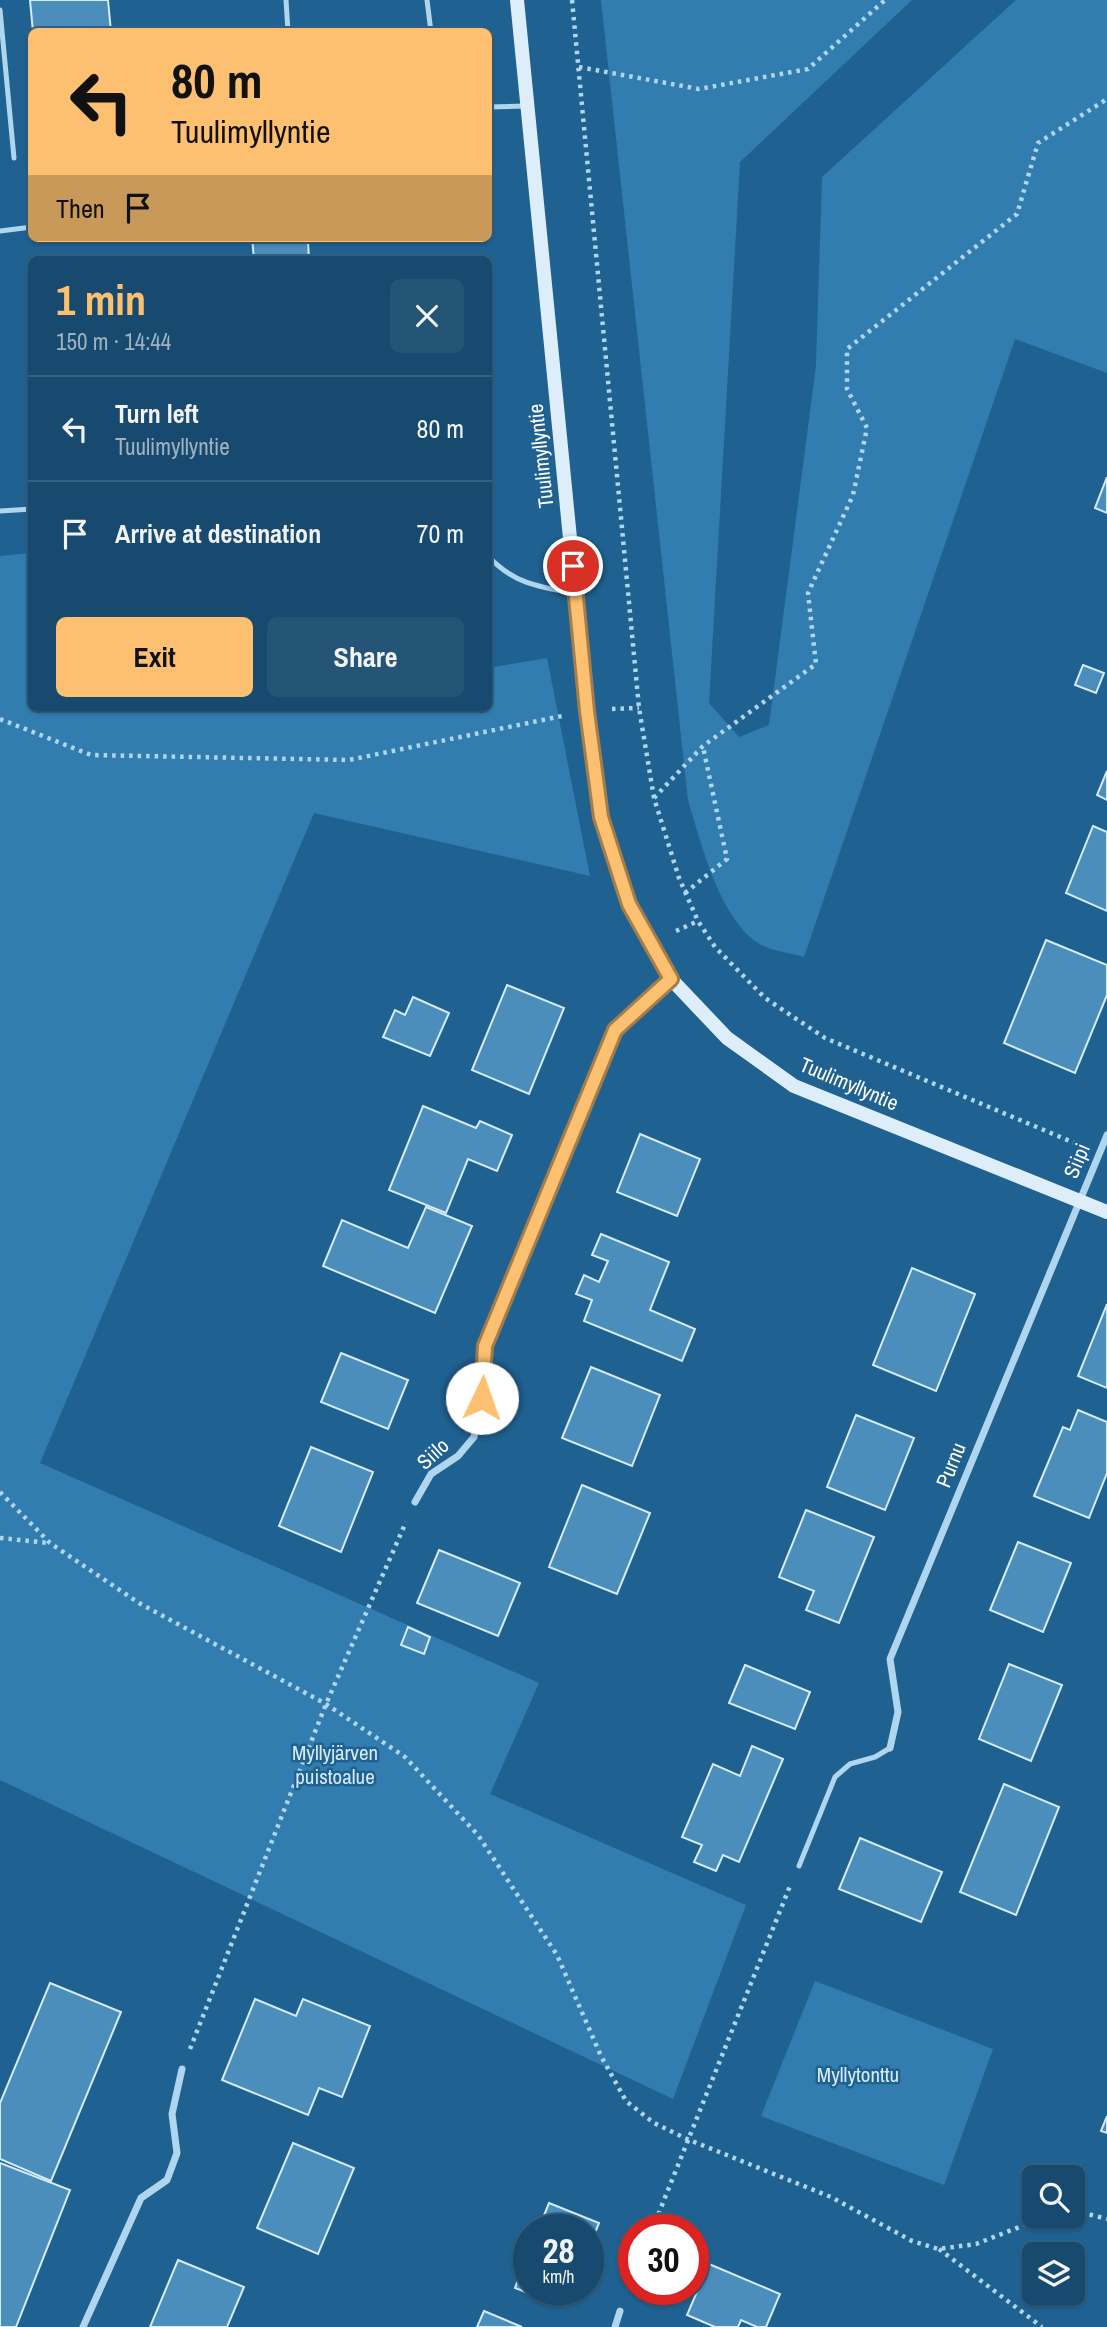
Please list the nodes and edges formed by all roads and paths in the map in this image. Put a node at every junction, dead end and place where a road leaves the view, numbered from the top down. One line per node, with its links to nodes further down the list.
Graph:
1 (286, 0): 7 (lane)
2 (427, 0): 8 (lane)
3 (517, 0): 11 (street, Tuulimyllyntie)
4 (572, 0): 9 (path)
5 (885, 0): 9 (path)
6 (0, 10): 13 (lane)
7 (288, 28)
8 (430, 28)
9 (579, 67): 20 (path)
10 (1107, 99): 23 (path)
11 (528, 106): 12 (lane); 19 (street, Tuulimyllyntie)
12 (492, 107)
13 (14, 158)
14 (28, 227): 15 (lane)
15 (0, 230)
16 (28, 509): 17 (lane)
17 (0, 511)
18 (492, 560): 19 (lane)
19 (576, 593): 21 (street, Tuulimyllyntie)
20 (639, 708): 21 (path); 24 (path)
21 (587, 711): 22 (path); 26 (street, Tuulimyllyntie)
22 (0, 719)
23 (703, 746): 24 (path); 25 (path)
24 (654, 798): 25 (path)
25 (685, 893): 28 (path)
26 (671, 979): 29 (street, Tuulimyllyntie); 32 (street, Siilo)
27 (1107, 1135): 28 (street, Siipi)
28 (1099, 1154): 29 (street, Siipi)
29 (1079, 1201): 30 (street, Tuulimyllyntie); 36 (street, Purnu)
30 (1107, 1212)
31 (0, 1492): 34 (path)
32 (415, 1502): 35 (path)
33 (0, 1538): 34 (path)
34 (50, 1543): 35 (path)
35 (326, 1704): 38 (path); 39 (path)
36 (890, 1748): 37 (lane)
37 (799, 1866): 39 (path)
38 (182, 2069): 46 (street)
39 (687, 2140): 41 (path); 44 (path)
40 (1085, 2213): 42 (path)
41 (658, 2214)
42 (1107, 2218)
43 (1022, 2226): 44 (path)
44 (938, 2249): 48 (path)
45 (620, 2311): 47 (street)
46 (83, 2327)
47 (615, 2327)
48 (1042, 2327)

